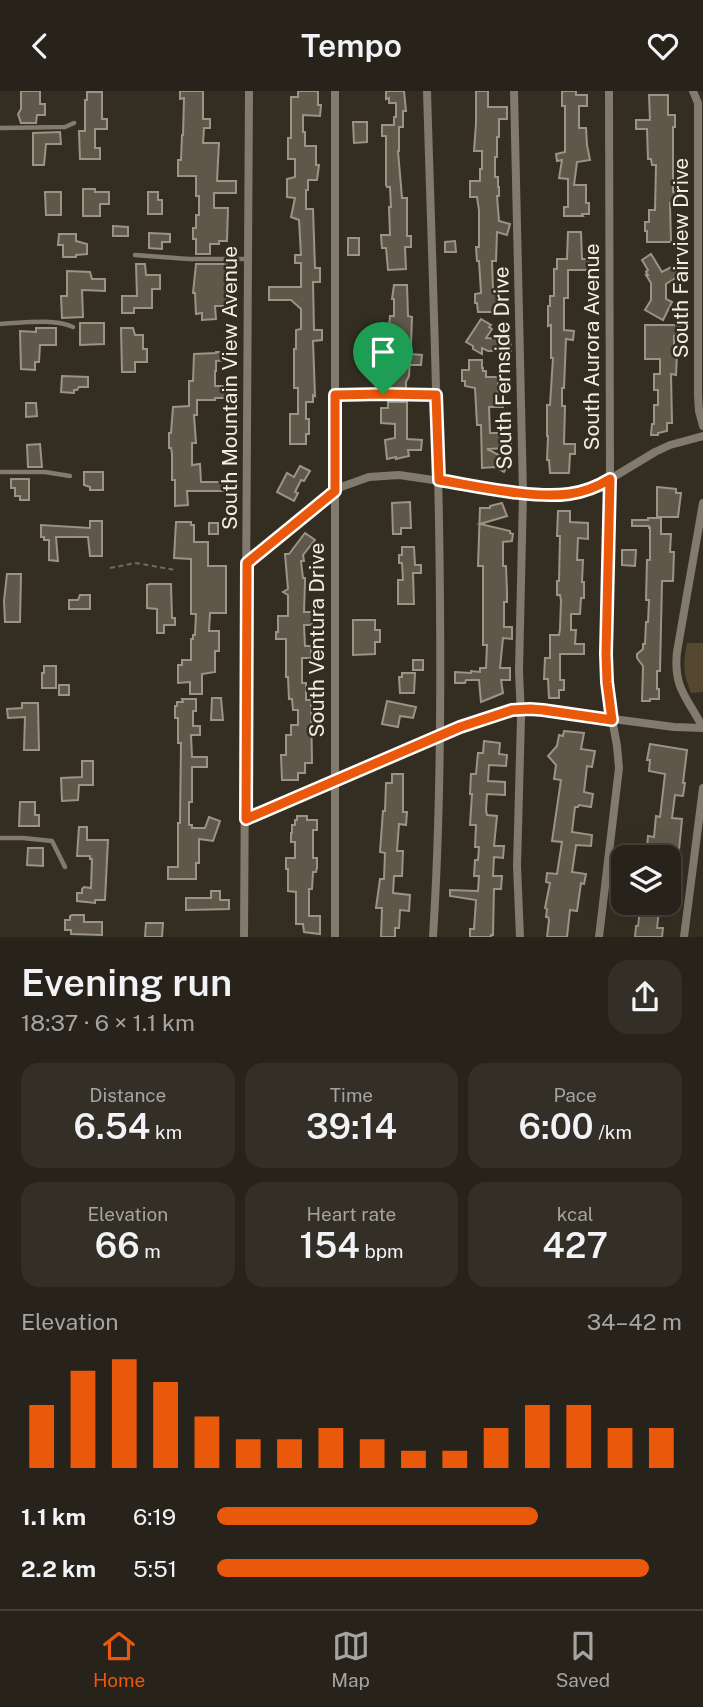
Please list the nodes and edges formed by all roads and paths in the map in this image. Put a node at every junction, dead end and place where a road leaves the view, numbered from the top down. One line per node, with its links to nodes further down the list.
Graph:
1 (249, 91): 10 (street, South Mountain View Avenue)
2 (335, 91): 13 (street, South Ventura Drive)
3 (427, 91): 14 (street)
4 (514, 91): 22 (street, South Fernside Drive)
5 (608, 91): 19 (street, South Aurora Avenue)
6 (693, 91): 15 (street, South Fairview Drive)
7 (74, 123): 8 (lane)
8 (0, 128)
9 (135, 255): 10 (lane)
10 (248, 260): 24 (street, South Mountain View Avenue)
11 (0, 324): 12 (lane)
12 (73, 327)
13 (335, 395): 14 (lane); 21 (street, South Ventura Drive)
14 (436, 395): 20 (street)
15 (703, 426)
16 (703, 436): 19 (street)
17 (0, 472): 18 (lane)
18 (70, 476)
19 (610, 479): 22 (street); 28 (street, South Aurora Avenue)
20 (439, 480): 21 (street); 22 (street); 30 (street)
21 (335, 491): 24 (street); 31 (street, South Ventura Drive)
22 (523, 493): 27 (street, South Fernside Drive)
23 (703, 503): 29 (street)
24 (247, 563): 33 (street, South Mountain View Avenue)
25 (110, 568): 26 (path)
26 (175, 570)
27 (521, 710): 28 (street); 30 (street); 39 (street, South Fernside Drive)
28 (612, 720): 29 (street); 40 (street, South Aurora Avenue)
29 (703, 728)
30 (441, 735): 31 (street); 38 (street)
31 (335, 780): 33 (street); 37 (street, South Ventura Drive)
32 (703, 788): 41 (street)
33 (246, 819): 36 (street, South Mountain View Avenue)
34 (0, 838): 35 (lane)
35 (65, 867)
36 (244, 937)
37 (335, 937)
38 (433, 937)
39 (520, 937)
40 (599, 937)
41 (684, 937)

